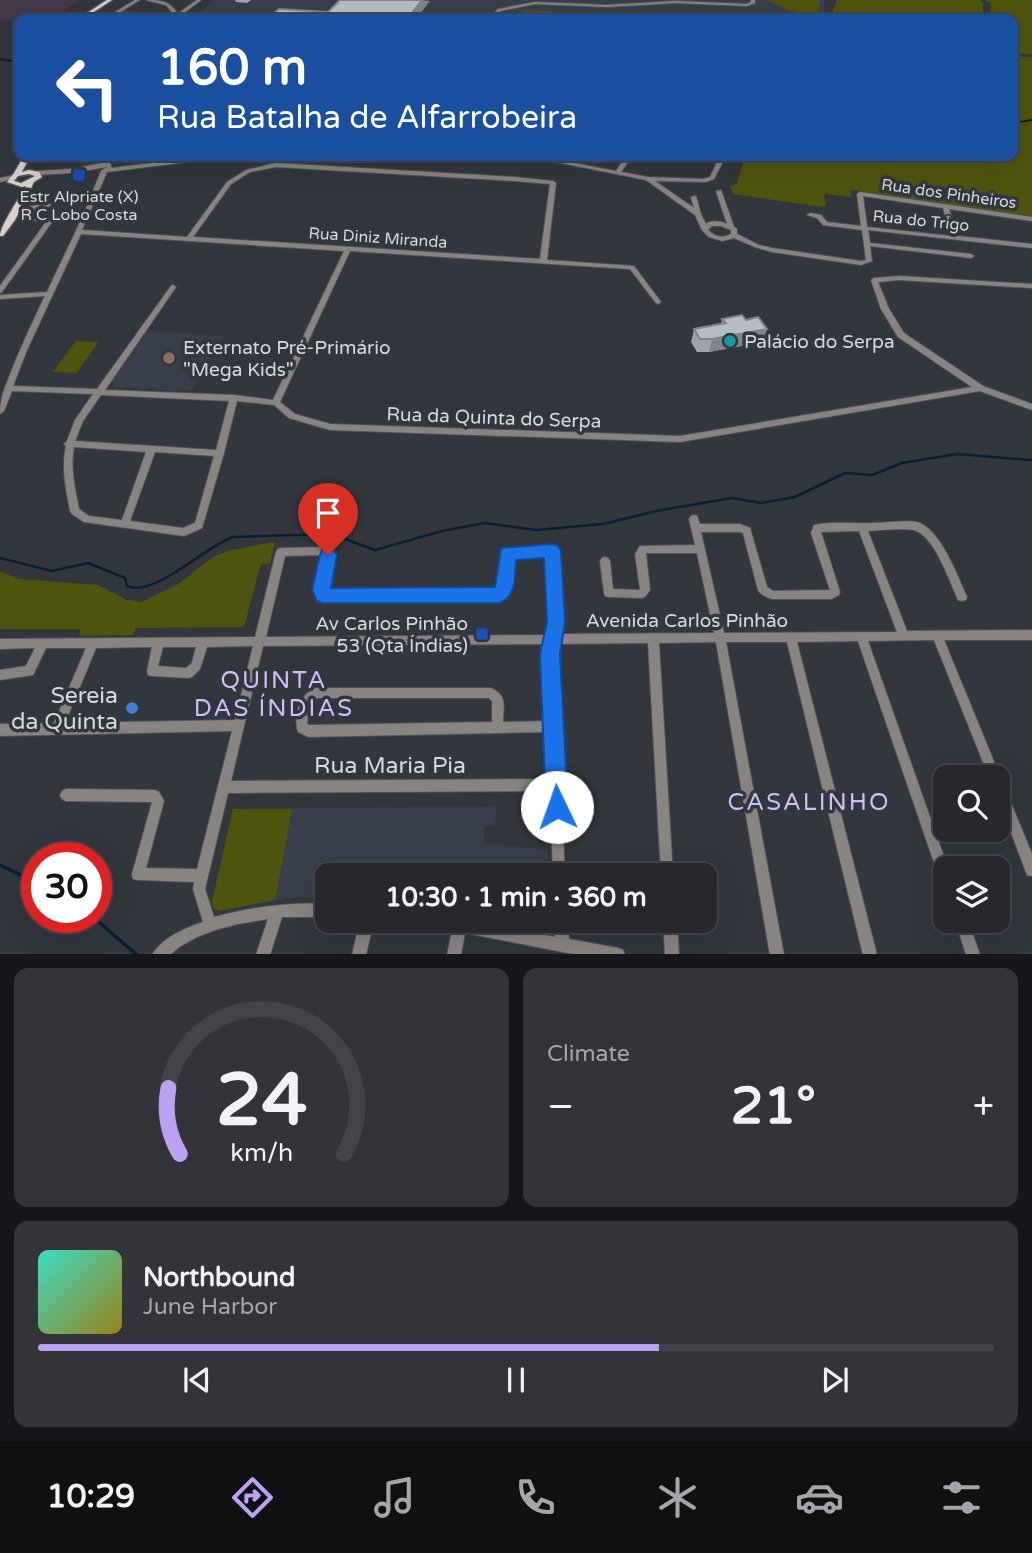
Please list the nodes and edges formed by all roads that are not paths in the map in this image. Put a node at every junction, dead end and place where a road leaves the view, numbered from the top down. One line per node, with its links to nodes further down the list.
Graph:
1 (110, 0): 8 (main road)
2 (138, 0): 9 (street)
3 (148, 0): 7 (street)
4 (190, 0): 6 (street)
5 (753, 0): 13 (street)
6 (198, 1): 12 (street)
7 (167, 4): 10 (street); 11 (street)
8 (88, 14)
9 (114, 14)
10 (152, 14)
11 (175, 14)
12 (180, 14)
13 (495, 14)
14 (24, 161): 27 (main road)
15 (32, 161): 25 (main road)
16 (99, 161): 23 (street)
17 (103, 161): 22 (street)
18 (169, 161): 22 (street)
19 (555, 161): 24 (street)
20 (625, 161): 24 (street)
21 (720, 161): 26 (street)
22 (107, 168): 23 (street); 29 (street)
23 (94, 169): 25 (street); 29 (street)
24 (617, 173): 26 (street)
25 (34, 177): 27 (main road); 44 (main road)
26 (648, 179): 34 (street)
27 (14, 180): 28 (street); 39 (main road)
28 (0, 181)
29 (99, 184): 36 (street)
30 (719, 191): 40 (street)
31 (694, 197): 34 (street)
32 (48, 205): 37 (street)
33 (945, 206): 38 (street, Rua dos Pinheiros); 42 (street, Rua dos Pinheiros); 47 (street)
34 (698, 214): 41 (street)
35 (810, 215): 42 (street, Rua do Trigo)
36 (85, 218): 37 (street); 43 (street)
37 (50, 219): 55 (street)
38 (1032, 219)
39 (0, 227)
40 (731, 227): 41 (street); 45 (street)
41 (705, 228): 45 (street)
42 (864, 228): 47 (street, Rua do Trigo); 48 (street, Rua dos Pinheiros)
43 (79, 232): 46 (street, Rua Diniz Miranda); 56 (street)
44 (0, 234)
45 (734, 235): 48 (street)
46 (189, 238): 50 (street, Rua Diniz Miranda); 52 (street)
47 (955, 238): 49 (street, Rua do Trigo)
48 (866, 244): 51 (street)
49 (1032, 246)
50 (348, 249): 52 (street, Rua Diniz Miranda); 63 (street)
51 (971, 256)
52 (543, 262): 58 (street, Rua Diniz Miranda)
53 (1032, 286): 60 (street)
54 (173, 287): 61 (street)
55 (0, 291)
56 (48, 294): 57 (street); 59 (street)
57 (0, 297)
58 (658, 302)
59 (8, 388): 61 (street, Rua da Quinta do Serpa); 65 (street)
60 (980, 388): 63 (street, Rua da Quinta do Serpa); 64 (street)
61 (99, 391): 62 (street, Rua da Quinta do Serpa); 66 (street)
62 (234, 398): 63 (street, Rua da Quinta do Serpa); 68 (street)
63 (276, 403)
64 (1032, 407)
65 (0, 411)
66 (68, 444): 67 (street); 69 (street)
67 (152, 449): 68 (street); 69 (street)
68 (220, 453): 69 (street)
69 (125, 523)
70 (862, 527): 71 (street); 73 (street); 76 (street)
71 (700, 549): 72 (street); 78 (street)
72 (605, 561)
73 (962, 597)
74 (1032, 635): 77 (street, Avenida Carlos Pinhão)
75 (861, 636): 76 (street, Avenida Carlos Pinhão); 79 (street, Avenida Carlos Pinhão); 99 (street)
76 (904, 636): 77 (street, Avenida Carlos Pinhão)
77 (937, 636): 94 (street)
78 (720, 637): 79 (street, Avenida Carlos Pinhão); 80 (street, Avenida Carlos Pinhão); 120 (street)
79 (791, 637): 121 (street)
80 (653, 638): 81 (street, Avenida Carlos Pinhão); 101 (street)
81 (553, 639): 82 (street, Avenida Carlos Pinhão); 82 (street); 91 (street)
82 (259, 641): 84 (street, Avenida Carlos Pinhão); 89 (street)
83 (159, 642): 84 (street, Avenida Carlos Pinhão); 84 (street); 86 (street, Avenida Carlos Pinhão)
84 (203, 642)
85 (43, 643): 86 (street, Avenida Carlos Pinhão); 87 (street, Avenida Carlos Pinhão); 88 (street)
86 (93, 643): 92 (street)
87 (0, 644)
88 (0, 674)
89 (239, 725): 92 (street); 96 (street)
90 (497, 726): 90 (street); 91 (street)
91 (553, 726): 95 (street)
92 (57, 729): 93 (street)
93 (0, 730)
94 (990, 765)
95 (556, 785): 96 (street, Rua Maria Pia); 100 (street)
96 (224, 787): 103 (street)
97 (66, 795): 103 (street)
98 (1010, 814): 102 (street)
99 (938, 856)
100 (559, 863)
101 (666, 863)
102 (1032, 870)
103 (202, 876): 106 (street)
104 (315, 909): 105 (street)
105 (277, 912): 106 (street); 115 (street)
106 (210, 924): 114 (street)
107 (365, 933): 116 (street)
108 (458, 933): 117 (street)
109 (505, 933): 113 (street)
110 (562, 933): 113 (street)
111 (671, 933): 119 (street)
112 (966, 933): 122 (street)
113 (562, 943): 118 (street)
114 (159, 954)
115 (263, 954)
116 (359, 954)
117 (454, 954)
118 (618, 954)
119 (672, 954)
120 (777, 954)
121 (870, 954)
122 (973, 954)

